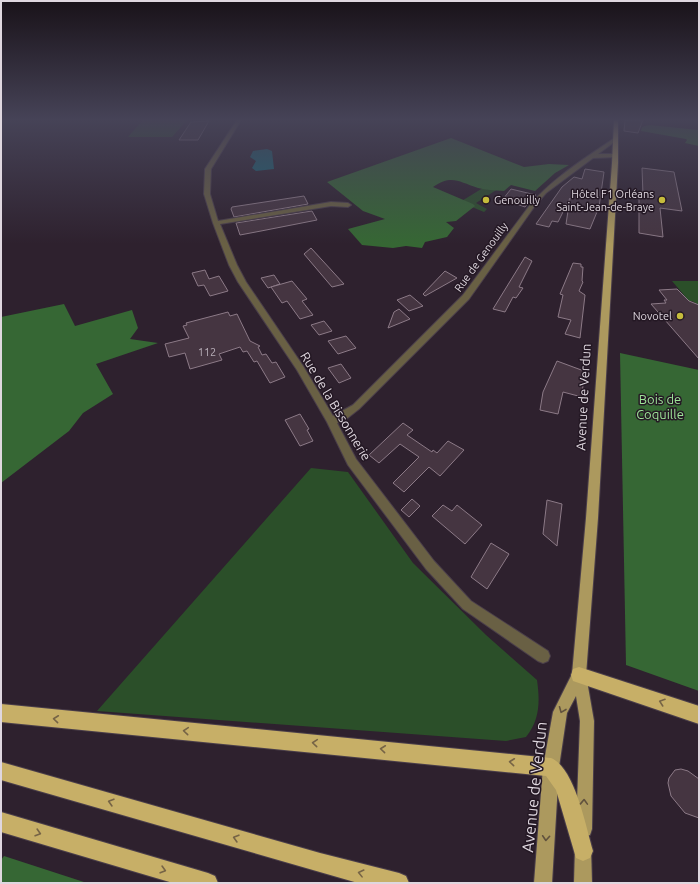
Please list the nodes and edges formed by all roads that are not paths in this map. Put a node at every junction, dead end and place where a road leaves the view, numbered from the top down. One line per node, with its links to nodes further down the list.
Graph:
1 (213, 161): 5 (street, Rue de la Bissonnerie)
2 (585, 161): 6 (street, Rue de Genouilly)
3 (616, 161): 8 (main road, Avenue de Verdun)
4 (348, 205): 5 (street)
5 (216, 223): 6 (street, Rue de la Bissonnerie)
6 (331, 421): 7 (street, Rue de la Bissonnerie)
7 (543, 656)
8 (579, 675): 10 (highway, one-way to 8); 11 (main road, Avenue de Verdun, one-way to 11); 14 (main road, Avenue de Verdun, one-way to 8)
9 (1, 713): 11 (highway, one-way to 9)
10 (699, 715)
11 (551, 767): 14 (highway); 17 (main road, Avenue de Verdun, one-way to 17)
12 (1, 771): 16 (highway, one-way to 12)
13 (1, 822): 15 (highway, one-way to 15)
14 (583, 851): 18 (main road, Avenue de Verdun)
15 (208, 883)
16 (398, 883)
17 (543, 883)
18 (583, 883)

